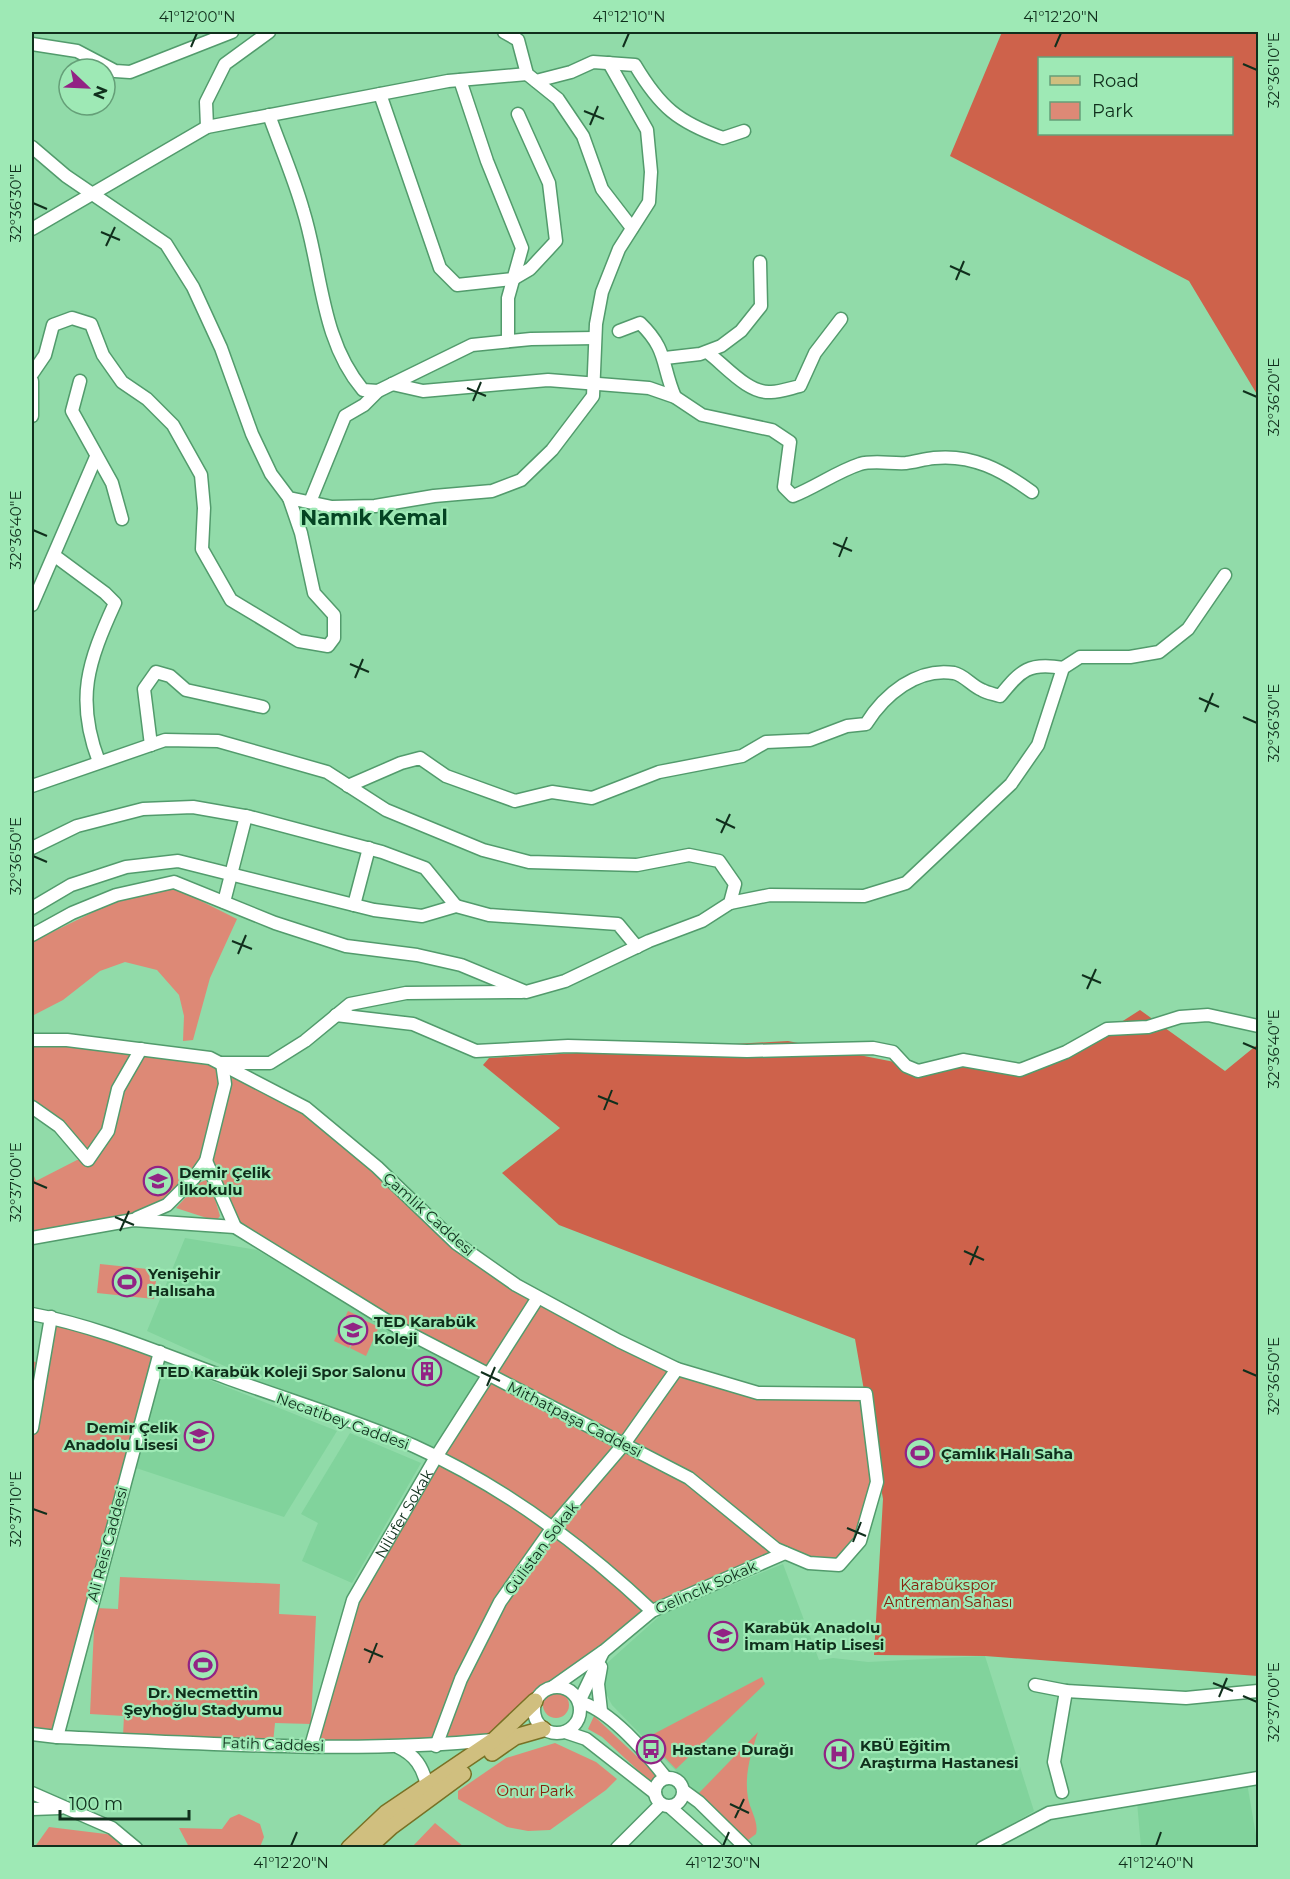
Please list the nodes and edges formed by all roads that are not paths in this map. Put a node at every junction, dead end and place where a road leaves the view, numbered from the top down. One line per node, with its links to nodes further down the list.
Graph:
1 (232, 32): 5 (street)
2 (269, 32): 4 (street)
3 (504, 32): 7 (street)
4 (253, 37): 12 (street)
5 (32, 44)
6 (609, 63): 7 (street); 13 (street); 16 (street)
7 (532, 77): 8 (street); 16 (street)
8 (460, 80): 9 (street); 19 (street)
9 (380, 94): 11 (street); 19 (street)
10 (518, 114): 19 (street)
11 (269, 115): 12 (street); 31 (street)
12 (207, 127): 15 (street)
13 (744, 131)
14 (32, 147): 15 (street)
15 (95, 195): 17 (street); 36 (street)
16 (632, 228): 22 (street)
17 (32, 229)
18 (760, 262): 24 (street)
19 (513, 279): 23 (street)
20 (841, 319): 24 (street)
21 (620, 331): 25 (street)
22 (595, 338): 23 (street); 29 (street)
23 (508, 341): 30 (street)
24 (707, 352): 25 (street)
25 (665, 358): 32 (street)
26 (32, 374): 36 (street)
27 (32, 381): 33 (street)
28 (80, 381): 34 (street)
29 (592, 382): 30 (street); 32 (street); 37 (street)
30 (392, 384): 31 (street)
31 (378, 391): 37 (street)
32 (675, 397): 35 (street)
33 (32, 416)
34 (96, 457): 38 (street); 39 (street)
35 (1032, 492)
36 (289, 498): 37 (street)
37 (310, 502)
38 (122, 519)
39 (54, 556): 41 (street); 45 (street)
40 (1225, 575): 42 (street)
41 (32, 605)
42 (1063, 668): 47 (street); 53 (street)
43 (263, 707): 44 (street)
44 (151, 744): 45 (street); 47 (street)
45 (99, 762): 46 (street)
46 (32, 786)
47 (348, 786): 53 (street)
48 (246, 816): 49 (street); 50 (street); 51 (street)
49 (32, 848)
50 (369, 848): 54 (street); 55 (street)
51 (230, 873): 52 (street); 54 (street); 56 (street)
52 (224, 902): 57 (street); 59 (street)
53 (730, 903): 58 (street)
54 (354, 905): 55 (street)
55 (456, 906): 58 (street)
56 (32, 908)
57 (32, 934)
58 (637, 947): 59 (street)
59 (526, 992): 60 (street)
60 (336, 1015): 61 (street); 64 (street)
61 (1258, 1026)
62 (32, 1040): 63 (street, Çamlık Caddesi)
63 (141, 1049): 64 (street, Çamlık Caddesi); 65 (street)
64 (222, 1063): 66 (street); 70 (street, Çamlık Caddesi)
65 (32, 1107)
66 (206, 1161): 67 (street); 68 (street)
67 (133, 1220): 68 (street, Mithatpaşa Caddesi); 69 (street, Mithatpaşa Caddesi)
68 (235, 1227): 75 (street, Mithatpaşa Caddesi)
69 (32, 1238)
70 (537, 1299): 74 (street, Çamlık Caddesi); 75 (street, Nilüfer Sokak)
71 (32, 1314): 72 (street, Necatibey Caddesi)
72 (51, 1317): 73 (street, Necatibey Caddesi); 77 (street)
73 (160, 1352): 79 (street, Necatibey Caddesi); 94 (street, Ali Reis Caddesi)
74 (677, 1369): 76 (street, Çamlık Caddesi); 78 (street, Gülistan Sokak)
75 (489, 1374): 78 (street, Mithatpaşa Caddesi); 79 (street, Nilüfer Sokak)
76 (866, 1394): 81 (street, Mithatpaşa Caddesi)
77 (32, 1428)
78 (624, 1444): 80 (street, Gülistan Sokak); 81 (street, Mithatpaşa Caddesi)
79 (436, 1457): 80 (street, Necatibey Caddesi); 97 (street, Nilüfer Sokak)
80 (553, 1527): 82 (street, Necatibey Caddesi); 99 (street, Gülistan Sokak)
81 (785, 1553): 82 (street, Gelincik Sokak)
82 (652, 1611): 83 (street, Gelincik Sokak)
83 (604, 1651): 85 (street, Gelincik Sokak); 89 (street); 90 (street)
84 (1035, 1685): 87 (street)
85 (553, 1687): 88 (street); 89 (street)
86 (1258, 1690): 87 (street)
87 (1066, 1691): 104 (street)
88 (535, 1701): 91 (street); 96 (main road)
89 (579, 1702): 90 (street); 92 (street)
90 (601, 1711): 100 (street)
91 (543, 1729): 92 (street); 95 (main road)
92 (565, 1732): 106 (street)
93 (32, 1734): 94 (street, Fatih Caddesi)
94 (57, 1737): 97 (street, Fatih Caddesi)
95 (515, 1737): 96 (street, Fatih Caddesi); 111 (main road)
96 (495, 1740): 99 (street, Fatih Caddesi); 102 (main road)
97 (311, 1746): 98 (street, Fatih Caddesi)
98 (397, 1746): 99 (street, Fatih Caddesi); 102 (street)
99 (436, 1746)
100 (666, 1778): 103 (street); 106 (street)
101 (1258, 1778): 115 (street)
102 (427, 1786): 110 (main road)
103 (684, 1791): 106 (street); 114 (street)
104 (1062, 1792)
105 (32, 1793): 107 (street)
106 (662, 1801): 112 (street); 113 (street)
107 (64, 1808): 108 (street); 109 (street)
108 (32, 1809)
109 (136, 1848)
110 (349, 1848)
111 (368, 1848)
112 (617, 1848)
113 (716, 1848)
114 (746, 1848)
115 (982, 1848)

